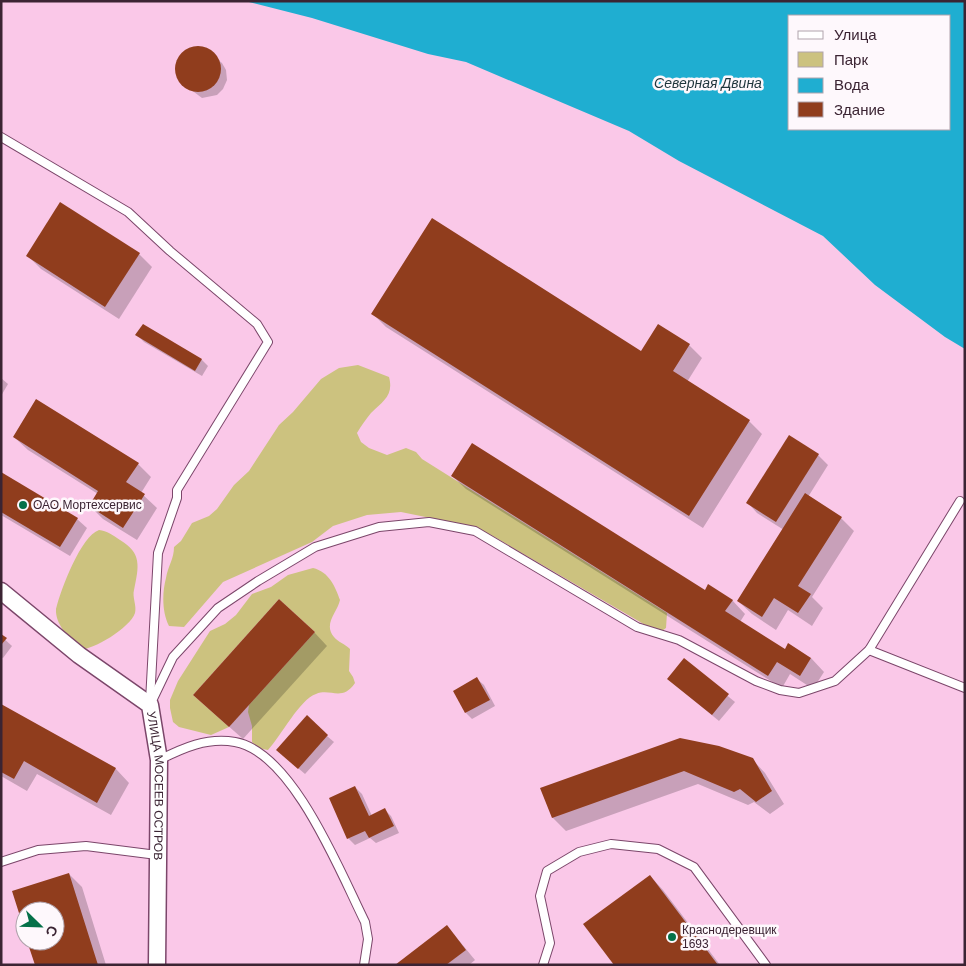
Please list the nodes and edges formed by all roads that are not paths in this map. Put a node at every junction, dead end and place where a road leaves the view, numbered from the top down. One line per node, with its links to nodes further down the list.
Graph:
1 (1, 137): 6 (lane)
2 (960, 501): 4 (lane)
3 (1, 591): 6 (street, УЛИЦА МОСЕЕВ ОСТРОВ)
4 (868, 650): 5 (lane); 6 (lane)
5 (965, 688)
6 (150, 705): 7 (street, УЛИЦА МОСЕЕВ ОСТРОВ)
7 (159, 760): 8 (street, УЛИЦА МОСЕЕВ ОСТРОВ); 11 (lane)
8 (157, 855): 9 (lane); 10 (street, УЛИЦА МОСЕЕВ ОСТРОВ)
9 (1, 862)
10 (157, 965)
11 (364, 965)
12 (543, 965): 13 (lane)
13 (766, 965)

